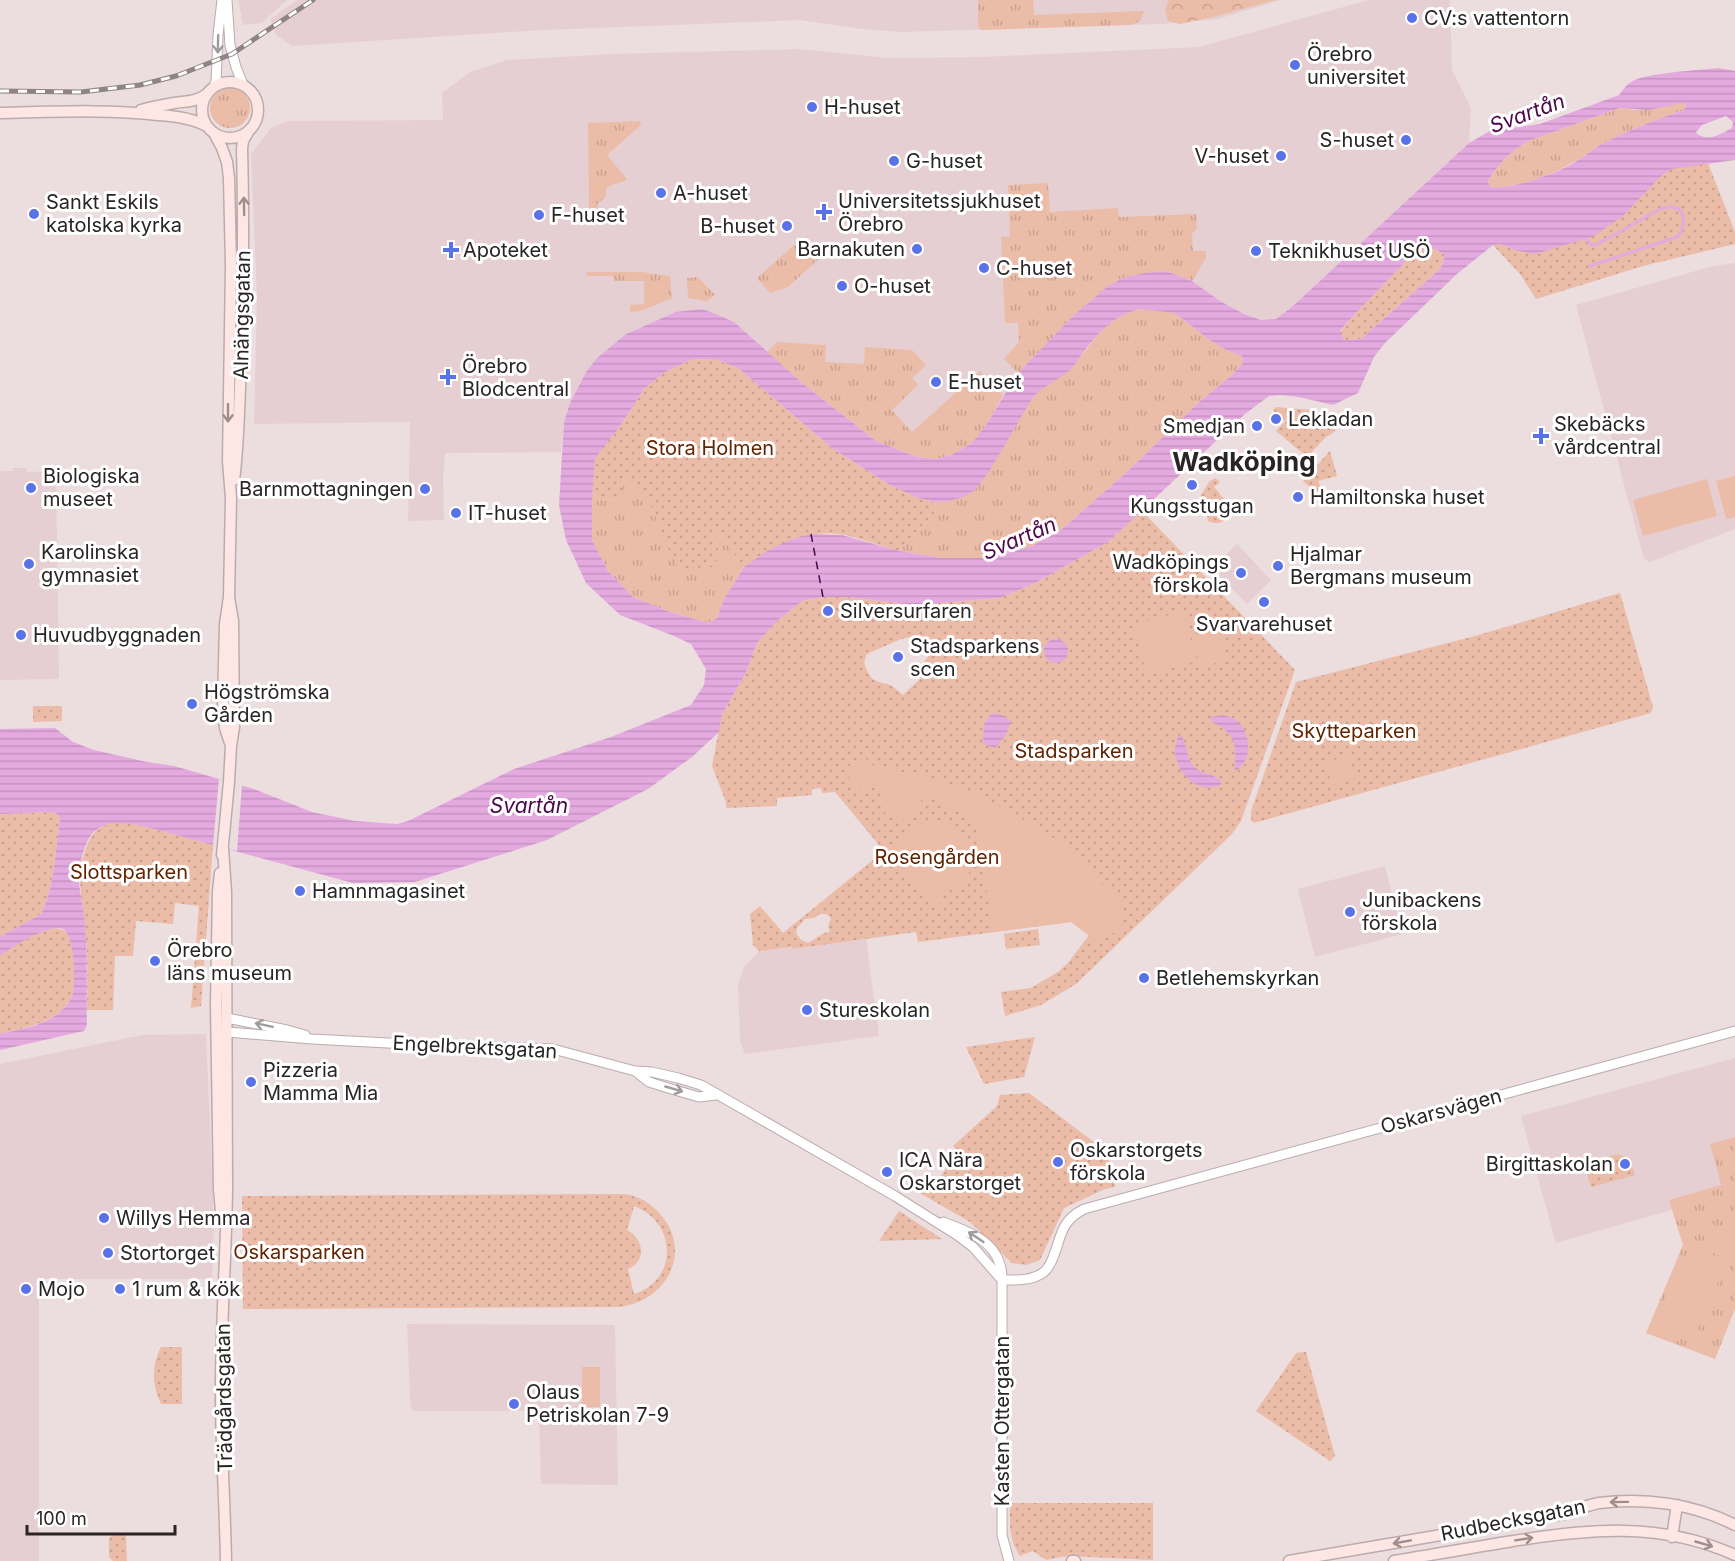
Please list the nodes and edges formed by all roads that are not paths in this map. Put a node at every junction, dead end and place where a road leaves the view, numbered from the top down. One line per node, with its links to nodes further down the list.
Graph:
1 (222, 0): 4 (street, one-way to 4)
2 (226, 0): 3 (street)
3 (243, 85): 4 (main road); 8 (main road)
4 (210, 91): 5 (main road); 7 (main road)
5 (135, 112): 6 (main road); 7 (main road)
6 (0, 113)
7 (210, 129): 8 (main road); 9 (main road, Alnängsgatan)
8 (248, 132): 10 (main road, Alnängsgatan, one-way to 8)
9 (231, 265): 10 (main road); 11 (main road, Alnängsgatan, one-way to 11)
10 (243, 265): 11 (main road, Alnängsgatan)
11 (234, 439): 12 (main road, Alnängsgatan)
12 (223, 848): 13 (main road, Trädgårdsgatan)
13 (222, 1017): 15 (main road, Trädgårdsgatan); 16 (street, Engelbrektsgatan, one-way to 13)
14 (1735, 1031): 17 (street, Oskarsvägen)
15 (222, 1032): 16 (street, Engelbrektsgatan); 22 (main road, Trädgårdsgatan)
16 (312, 1039): 17 (street, Engelbrektsgatan)
17 (1002, 1280): 23 (street, Kasten Ottergatan)
18 (1677, 1505): 19 (main road, Rudbecksgatan); 20 (main road); 24 (main road, Rudbecksgatan, one-way to 24)
19 (1735, 1525)
20 (1672, 1537): 21 (main road, Rudbecksgatan, one-way to 21); 25 (main road, Rudbecksgatan, one-way to 20)
21 (1735, 1555)
22 (226, 1561)
23 (1009, 1561)
24 (1289, 1561)
25 (1394, 1561)

